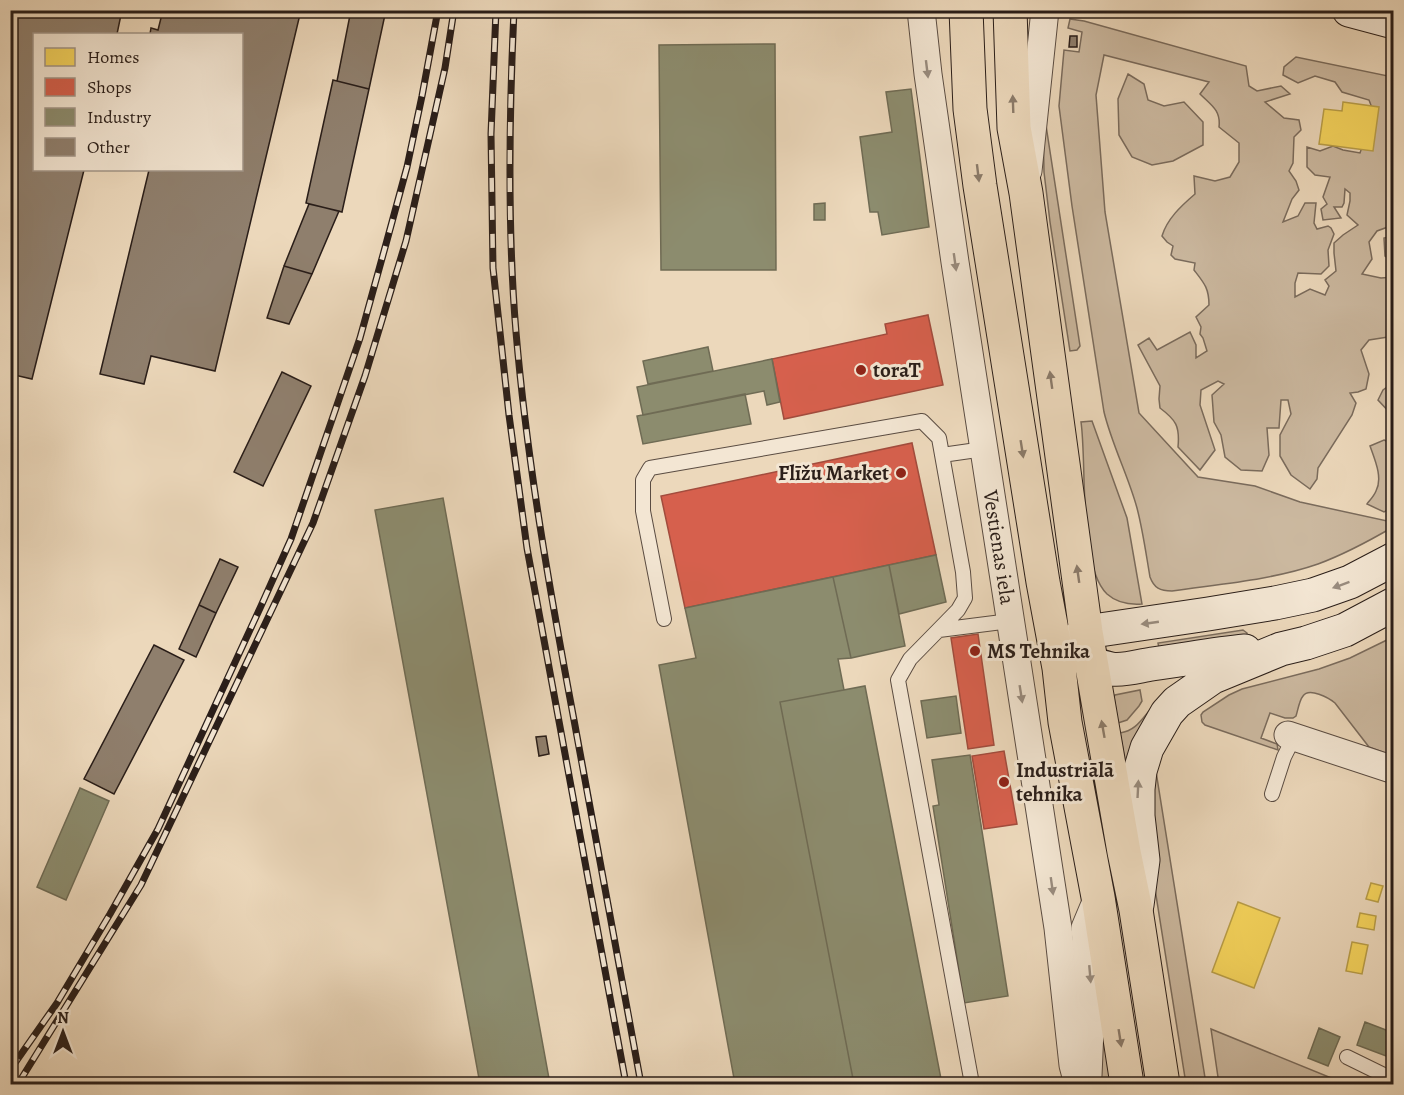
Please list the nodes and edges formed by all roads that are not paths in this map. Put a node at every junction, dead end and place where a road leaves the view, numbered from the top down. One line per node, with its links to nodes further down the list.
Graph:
1 (921, 10): 8 (street, Vestienas iela, one-way to 8)
2 (966, 10): 16 (main road, Vestienas iela, one-way to 16)
3 (1010, 10): 7 (main road, Vestienas iela, one-way to 3)
4 (1045, 10): 7 (street, Vestienas iela)
5 (1349, 10): 6 (main road)
6 (1394, 22)
7 (1026, 193): 16 (main road, Vestienas iela, one-way to 7)
8 (984, 449): 9 (lane); 13 (street, Vestienas iela)
9 (942, 455): 12 (lane); 14 (lane)
10 (1394, 559): 16 (main road, one-way to 16)
11 (1394, 604): 15 (main road)
12 (664, 619)
13 (1010, 621): 14 (lane); 25 (street, Vestienas iela, one-way to 25)
14 (939, 630): 24 (lane)
15 (1281, 649): 16 (main road); 21 (main road, one-way to 15)
16 (1077, 652): 20 (main road, Vestienas iela); 21 (main road, Vestienas iela, one-way to 16)
17 (1291, 736): 18 (street); 19 (lane)
18 (1394, 770)
19 (1272, 794)
20 (1098, 897): 26 (street, one-way to 26); 27 (main road, Vestienas iela, one-way to 27)
21 (1136, 910): 28 (main road, Vestienas iela)
22 (1347, 1057): 23 (lane)
23 (1394, 1080)
24 (972, 1084)
25 (1078, 1084)
26 (1088, 1084)
27 (1127, 1084)
28 (1163, 1084)

